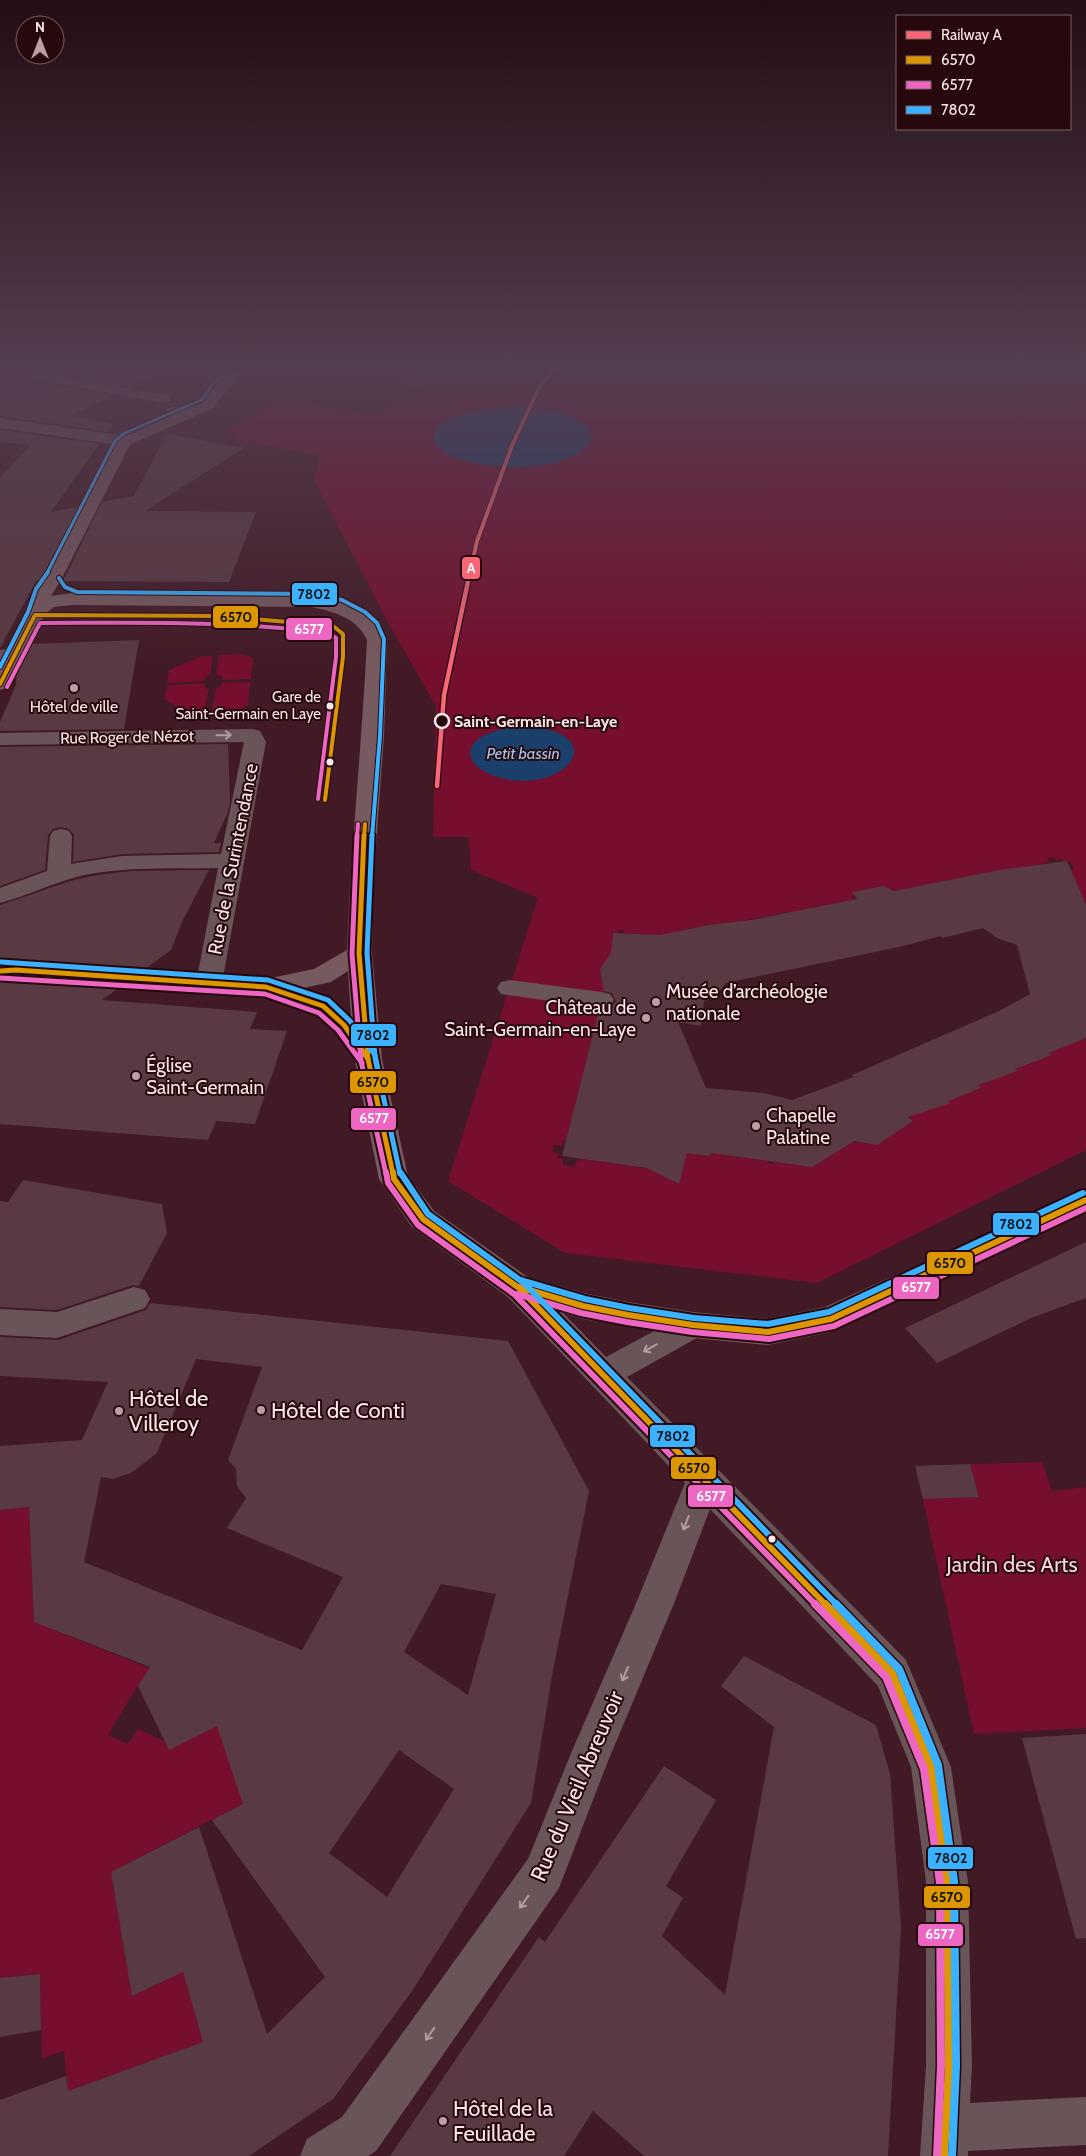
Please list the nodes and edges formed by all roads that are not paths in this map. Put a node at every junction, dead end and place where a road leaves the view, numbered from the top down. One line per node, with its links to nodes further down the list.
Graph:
1 (111, 468): 2 (main road)
2 (52, 580): 3 (main road); 4 (main road)
3 (80, 599): 4 (main road); 13 (main road)
4 (37, 611): 5 (main road)
5 (8, 655): 6 (main road)
6 (0, 684)
7 (253, 735): 8 (street, Rue Roger de Nézot, one-way to 7); 10 (street, Rue de la Surintendance)
8 (0, 739)
9 (61, 836): 11 (street)
10 (231, 861): 11 (street); 15 (street, Rue de la Surintendance)
11 (59, 874): 12 (street)
12 (0, 896)
13 (359, 953): 16 (main road); 19 (main road)
14 (5, 970): 15 (main road)
15 (210, 983): 16 (main road)
16 (266, 987): 19 (main road)
17 (510, 988): 18 (street)
18 (601, 1000)
19 (368, 1058): 21 (main road)
20 (1086, 1200): 24 (main road)
21 (519, 1288): 24 (main road); 25 (street)
22 (134, 1299): 23 (street)
23 (0, 1322)
24 (693, 1325): 25 (street, one-way to 25)
25 (604, 1374): 26 (street)
26 (704, 1478): 28 (street); 29 (street, Rue du Vieil Abreuvoir, one-way to 29)
27 (1086, 2121): 28 (street)
28 (945, 2142)
29 (324, 2156)

